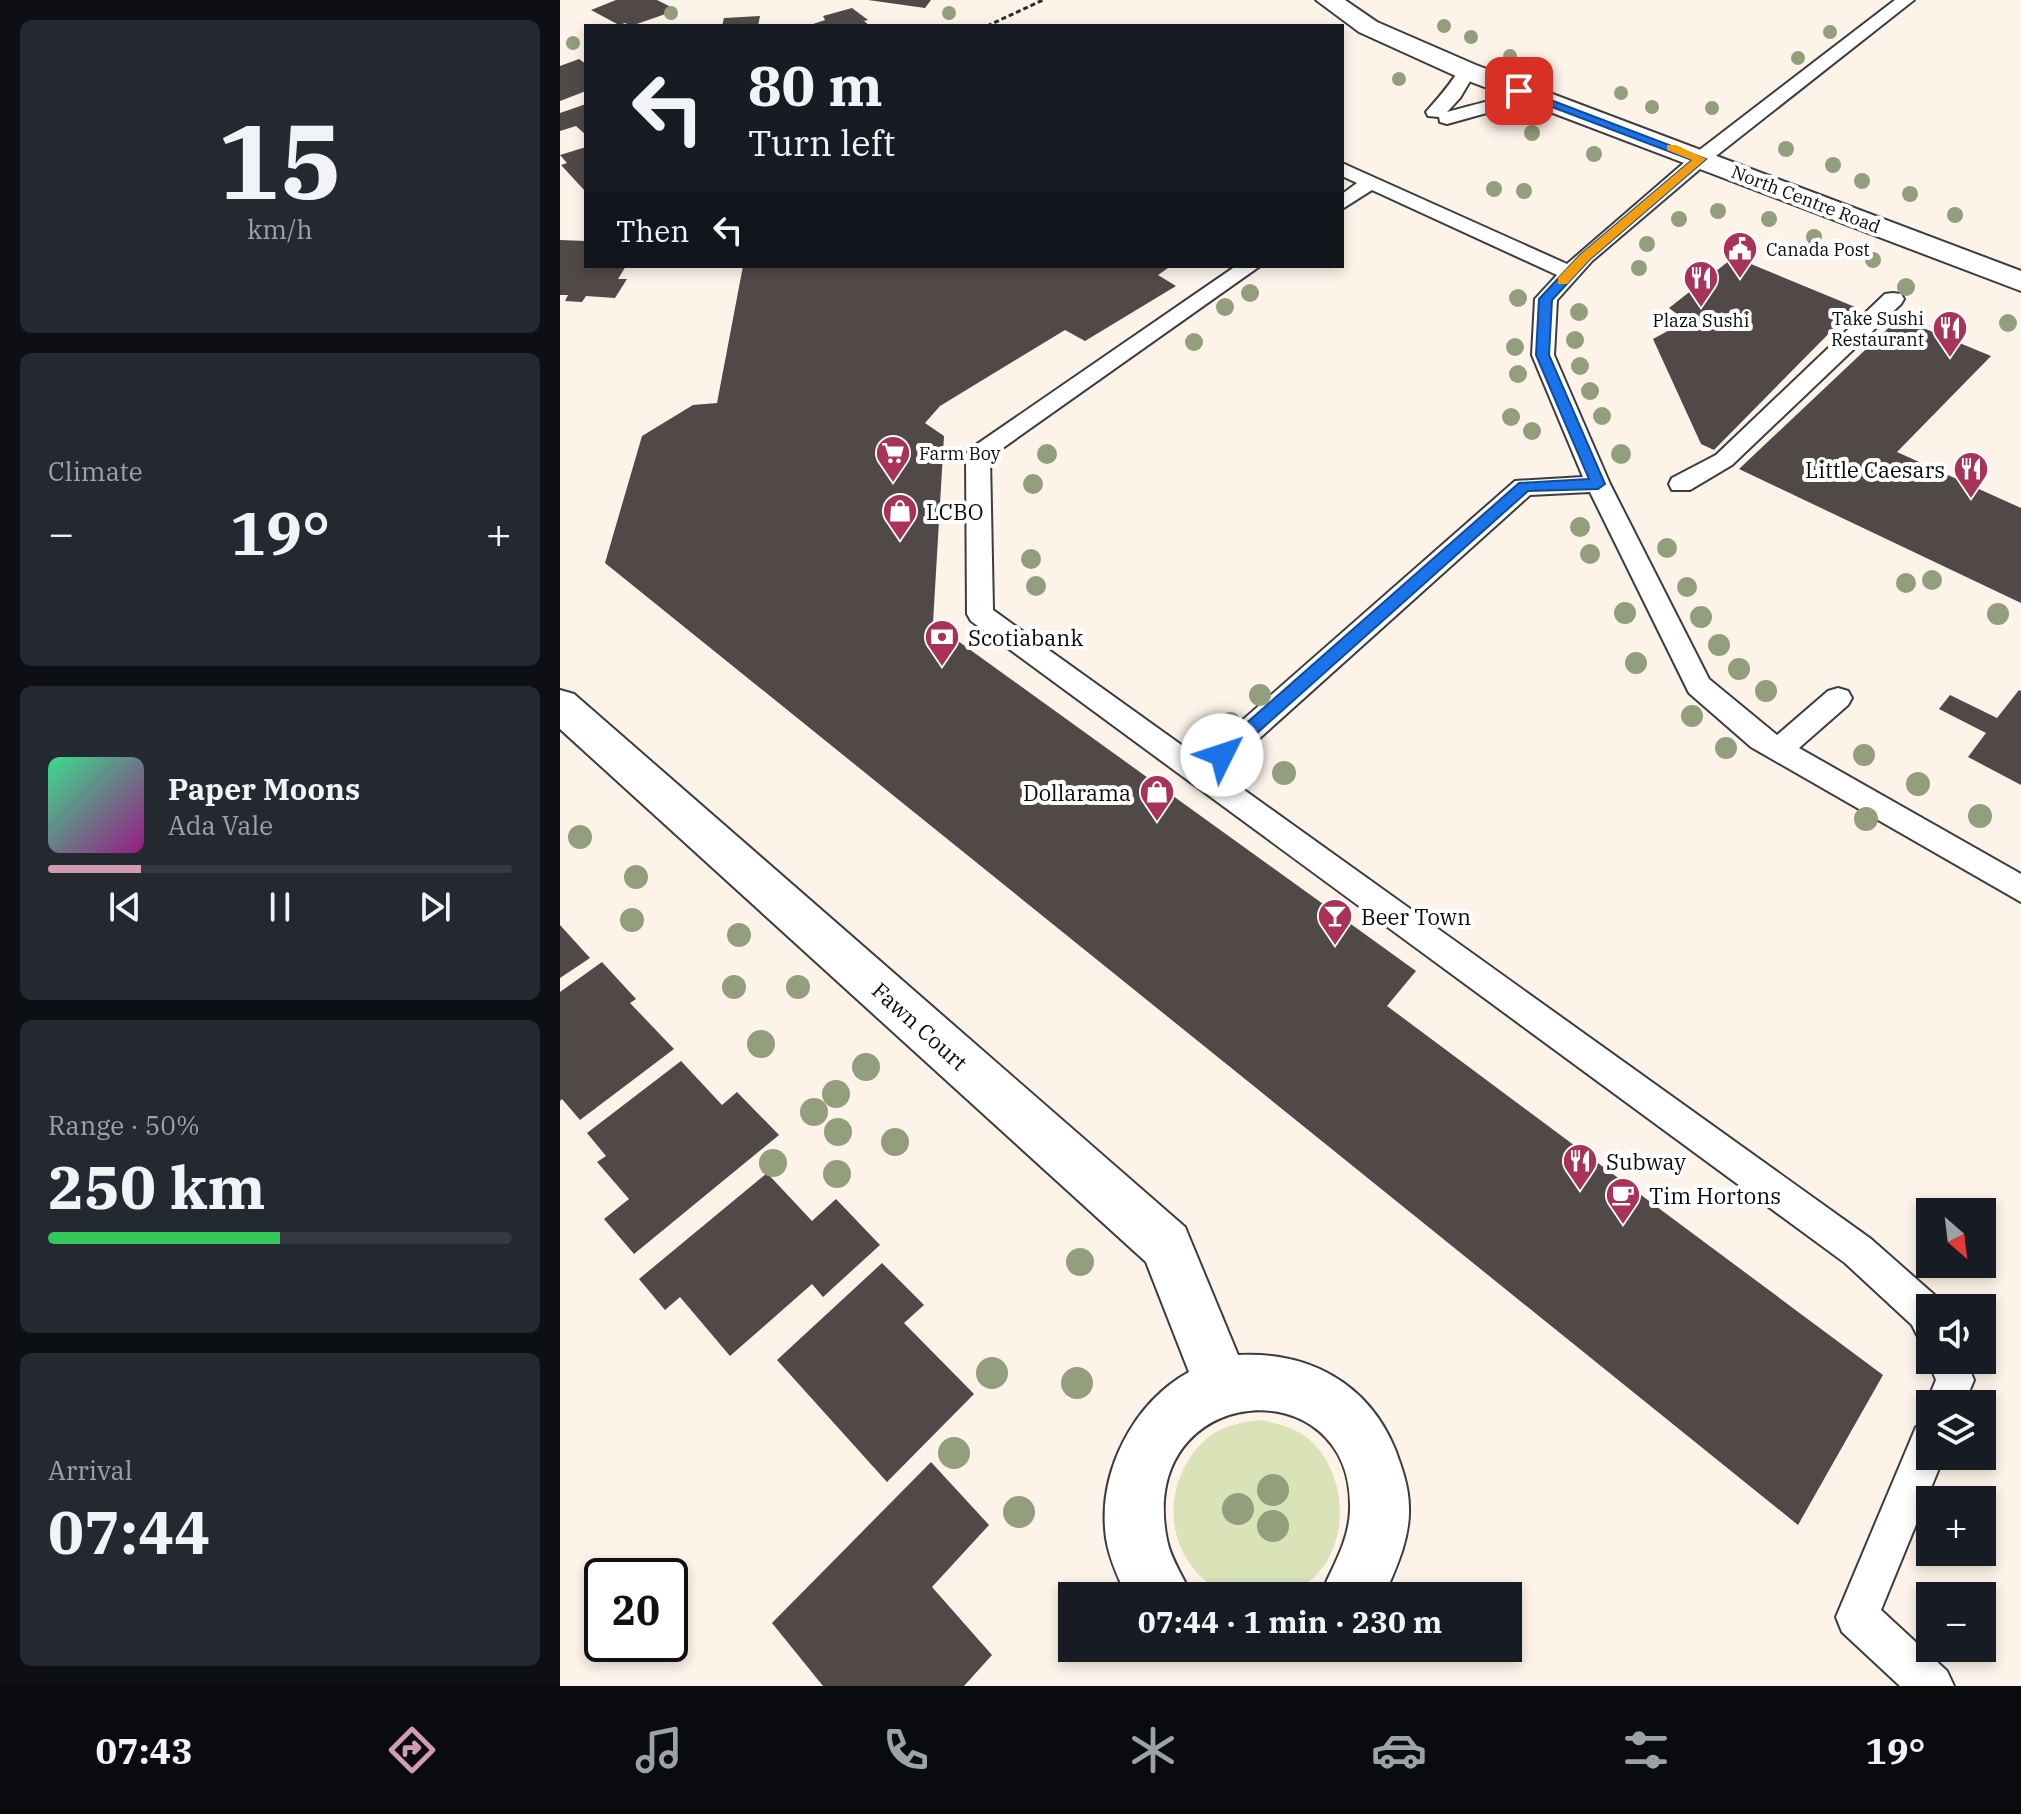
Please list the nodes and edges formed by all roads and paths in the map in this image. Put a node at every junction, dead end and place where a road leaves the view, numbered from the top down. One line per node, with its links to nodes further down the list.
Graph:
1 (1043, 0): 4 (path)
2 (1328, 0): 5 (street, North Centre Road)
3 (1906, 0): 7 (lane)
4 (991, 24)
5 (1467, 71): 6 (street, North Centre Road); 6 (lane)
6 (1541, 100): 7 (street, North Centre Road)
7 (1700, 159): 12 (lane); 13 (street, North Centre Road)
8 (1344, 170): 9 (lane)
9 (1371, 182): 10 (lane); 12 (lane)
10 (1344, 202)
11 (1247, 268): 22 (lane)
12 (1570, 273): 15 (lane)
13 (2021, 282)
14 (1893, 299): 16 (lane)
15 (1598, 484): 19 (lane); 20 (lane)
16 (1681, 484)
17 (1838, 698): 19 (lane)
18 (560, 705): 23 (street, Fawn Court)
19 (1779, 749): 21 (lane)
20 (1222, 755)
21 (2021, 889)
22 (1916, 1303)
23 (1223, 1386): 25 (street); 26 (street)
24 (1918, 1470): 27 (lane)
25 (1154, 1582)
26 (1359, 1582)
27 (1932, 1686)

